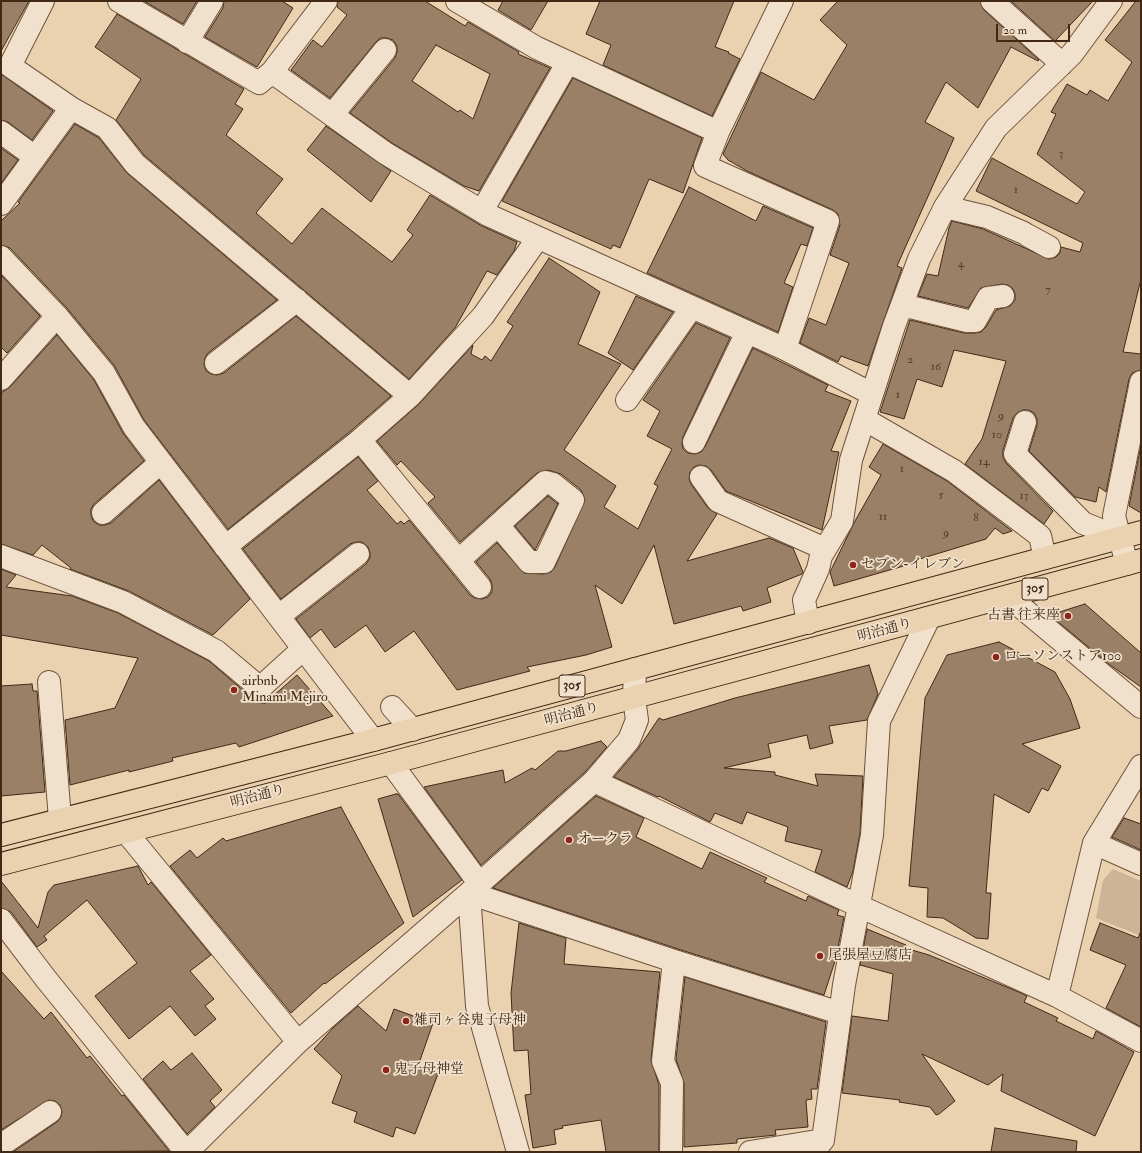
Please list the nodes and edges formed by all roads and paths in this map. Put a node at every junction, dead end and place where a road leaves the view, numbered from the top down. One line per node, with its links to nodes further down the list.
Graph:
1 (119, 1): 9 (street)
2 (212, 1): 9 (street)
3 (326, 1): 13 (street)
4 (457, 1): 11 (street)
5 (782, 1): 17 (street)
6 (992, 1): 12 (street)
7 (1111, 1): 12 (street)
8 (42, 2): 14 (street)
9 (187, 42): 13 (street)
10 (385, 50): 15 (street)
11 (568, 62): 17 (street); 21 (street)
12 (1062, 64): 20 (street)
13 (272, 72): 15 (street)
14 (71, 108): 18 (street); 26 (street)
15 (332, 115): 21 (street)
16 (1, 132): 18 (street)
17 (718, 132): 31 (street)
18 (36, 157): 19 (street)
19 (1, 204)
20 (944, 207): 23 (street); 27 (street)
21 (482, 211): 22 (street)
22 (538, 238): 28 (street); 36 (street)
23 (1049, 247)
24 (1, 257): 29 (street)
25 (1003, 296): 27 (street)
26 (297, 300): 32 (street); 36 (street)
27 (902, 305): 35 (street)
28 (692, 307): 30 (street); 37 (street)
29 (57, 316): 33 (street); 42 (street)
30 (747, 332): 31 (street); 41 (street)
31 (785, 349): 35 (street)
32 (216, 362)
33 (1, 379)
34 (1141, 382): 47 (street)
35 (872, 394): 38 (street)
36 (410, 396): 40 (street)
37 (627, 400)
38 (864, 419): 49 (street); 52 (street)
39 (1025, 422): 47 (street)
40 (360, 440): 48 (street); 53 (street)
41 (694, 442)
42 (160, 463): 44 (street); 48 (street)
43 (701, 477): 49 (street)
44 (103, 513)
45 (498, 525): 53 (street)
46 (1141, 532): 47 (main road, 明治通り / 305)
47 (1120, 538): 52 (main road, 明治通り / 305); 54 (street)
48 (225, 547): 57 (street)
49 (825, 549): 59 (street)
50 (358, 554): 57 (street)
51 (1, 556): 60 (street)
52 (1045, 558): 59 (main road, 明治通り / 305)
53 (459, 560): 55 (street)
54 (1134, 562): 56 (main road, 明治通り / 305)
55 (480, 587)
56 (1009, 597): 58 (main road, 明治通り / 305); 65 (street)
57 (279, 616): 60 (street)
58 (929, 618): 63 (main road, 明治通り / 305); 79 (street)
59 (808, 623): 61 (main road, 明治通り / 305)
60 (303, 649): 67 (street)
61 (635, 669): 63 (street); 66 (main road, 明治通り / 305)
62 (49, 682): 72 (street)
63 (634, 698): 68 (main road, 明治通り / 305); 70 (street)
64 (392, 707): 66 (street)
65 (1141, 707)
66 (412, 730): 67 (main road, 明治通り / 305)
67 (374, 740): 72 (main road, 明治通り / 305)
68 (391, 763): 73 (main road, 明治通り / 305); 78 (street)
69 (1141, 766): 71 (street)
70 (594, 781): 78 (street); 79 (street)
71 (1133, 795): 75 (street)
72 (60, 819): 74 (main road, 明治通り / 305)
73 (126, 832): 76 (main road, 明治通り / 305); 85 (street)
74 (1, 835)
75 (1094, 843): 77 (street); 82 (street)
76 (1, 864)
77 (1141, 864)
78 (474, 888): 81 (street); 85 (street); 90 (street)
79 (859, 906): 82 (street); 83 (street)
80 (1, 920): 89 (street)
81 (674, 961): 83 (street); 91 (street)
82 (1058, 996): 84 (street)
83 (840, 1013): 88 (street)
84 (1141, 1041)
85 (298, 1042): 89 (street)
86 (50, 1112): 87 (street)
87 (1, 1145)
88 (818, 1146): 92 (street)
89 (186, 1152)
90 (518, 1152)
91 (671, 1152)
92 (750, 1152)

